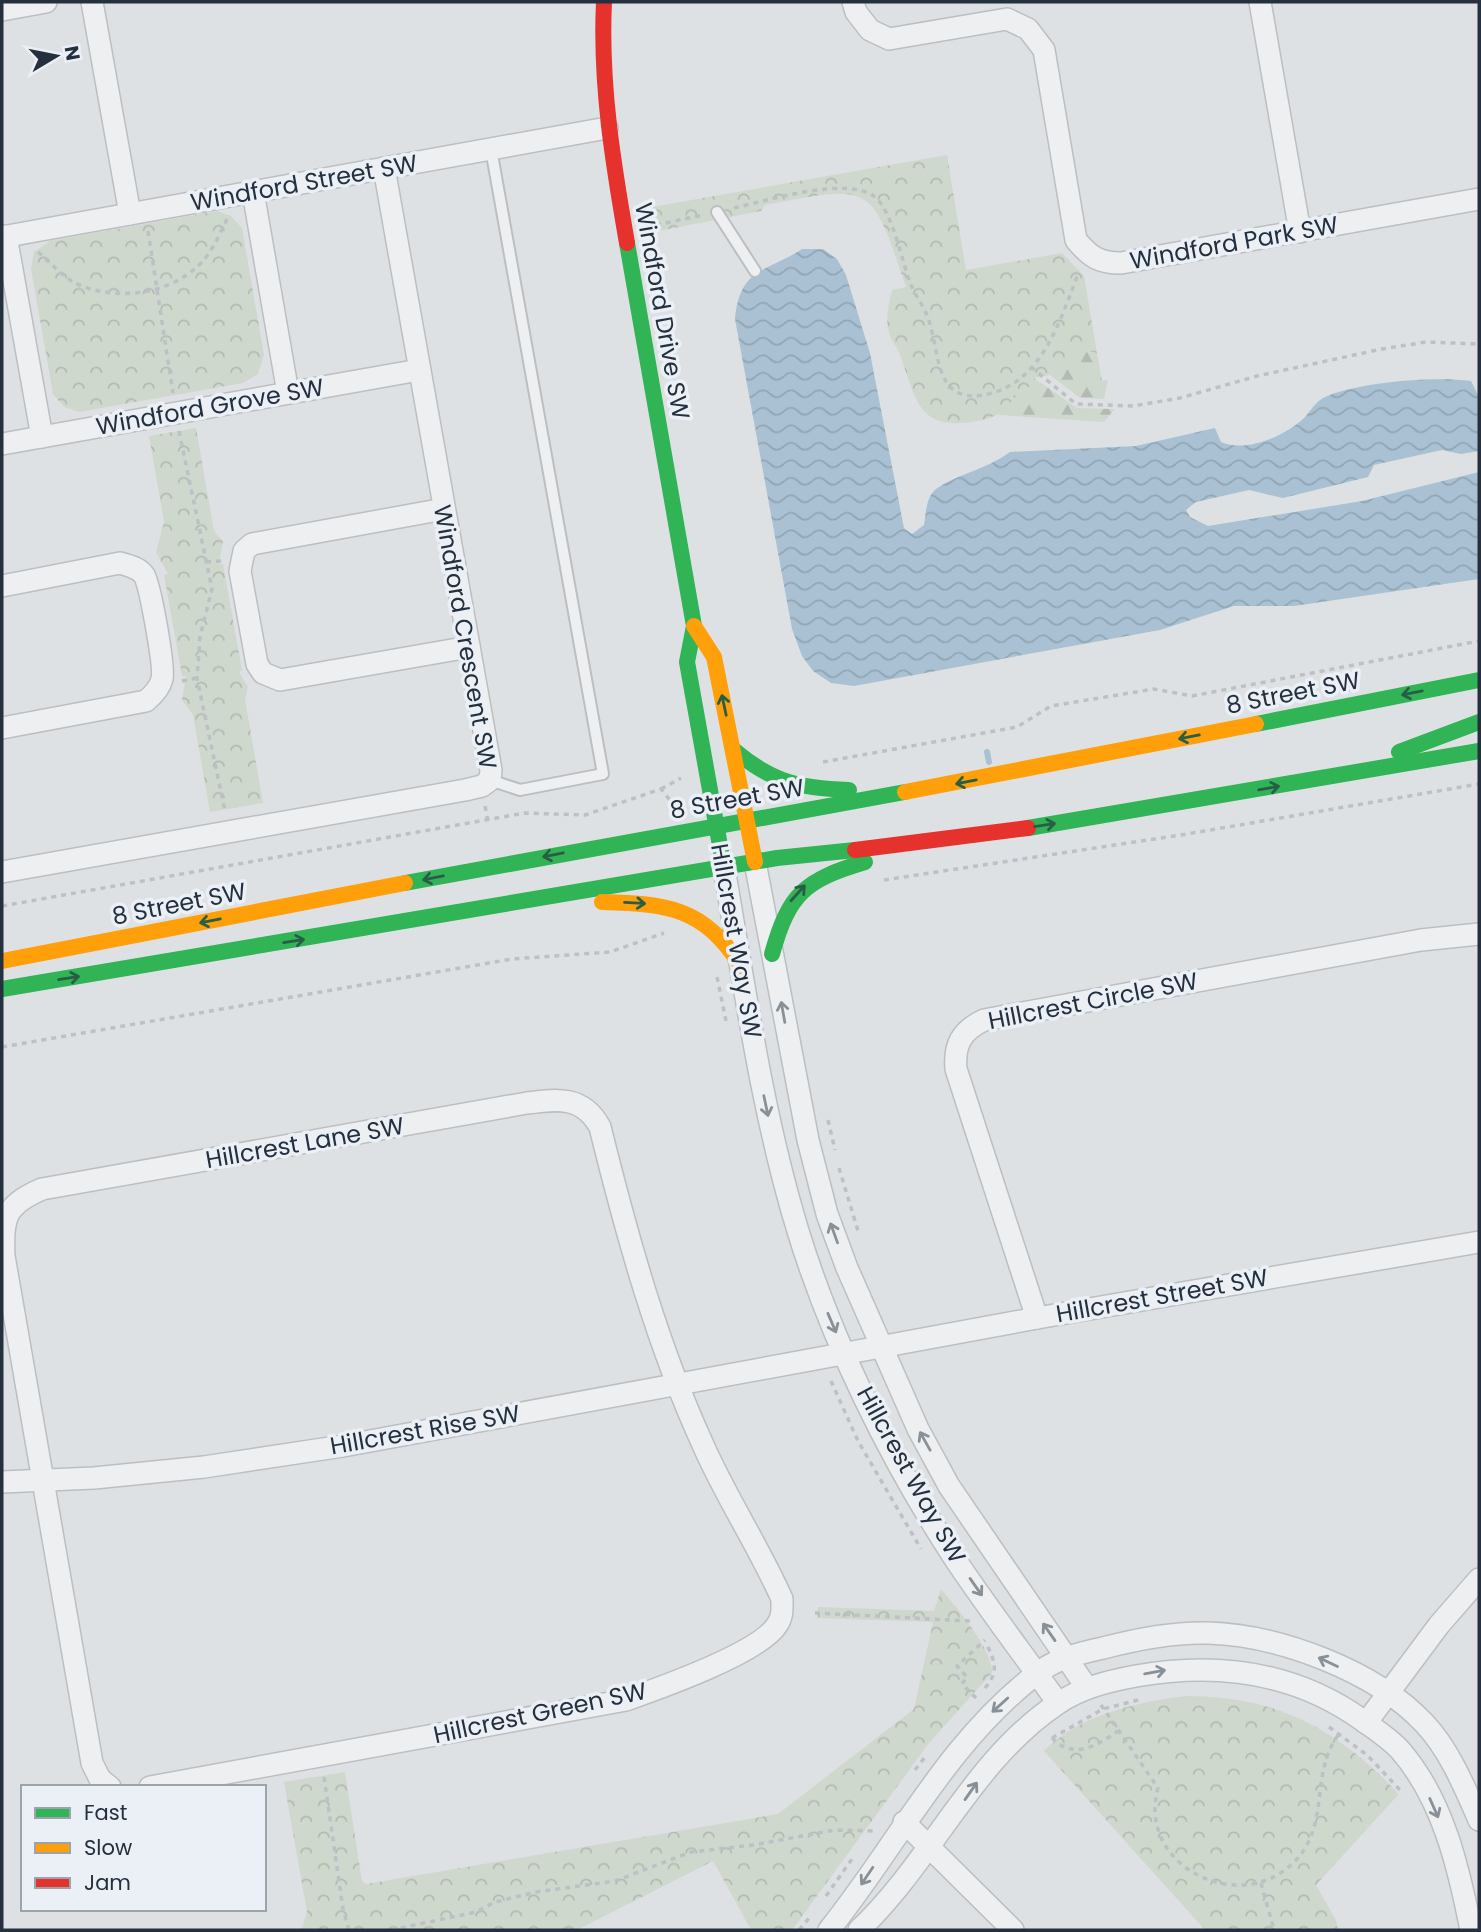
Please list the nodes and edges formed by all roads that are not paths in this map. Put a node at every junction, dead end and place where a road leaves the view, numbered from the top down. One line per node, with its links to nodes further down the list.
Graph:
1 (46, 2): 6 (street)
2 (92, 2): 12 (street)
3 (604, 2): 7 (main road, Windford Drive SW)
4 (853, 2): 14 (street, Windford Park SW)
5 (1260, 2): 14 (street)
6 (2, 10)
7 (607, 128): 8 (street, Windford Street SW); 23 (main road, Windford Drive SW)
8 (491, 149): 9 (street, Windford Street SW); 31 (lane)
9 (384, 168): 10 (street, Windford Street SW); 17 (street, Windford Crescent SW)
10 (246, 193): 12 (street, Windford Street SW); 18 (street)
11 (1479, 199): 14 (street, Windford Park SW)
12 (138, 212): 15 (street, Windford Street SW)
13 (717, 212): 16 (lane)
14 (1300, 232)
15 (9, 235): 19 (street)
16 (755, 271)
17 (419, 370): 18 (street, Windford Grove SW); 21 (street, Windford Crescent SW)
18 (288, 393): 19 (street, Windford Grove SW)
19 (42, 437): 20 (street, Windford Grove SW)
20 (2, 444)
21 (444, 509): 24 (street, Windford Crescent SW); 24 (street)
22 (2, 586): 27 (street)
23 (694, 626): 28 (main road, Hillcrest Way SW, one-way to 23); 34 (main road, Hillcrest Way SW)
24 (469, 647): 31 (street, Windford Crescent SW)
25 (1479, 680): 32 (main road, 8 Street SW, one-way to 32)
26 (1479, 722): 30 (main road)
27 (2, 729)
28 (734, 750): 32 (main road); 33 (main road, Hillcrest Way SW)
29 (1479, 751): 30 (main road)
30 (1334, 777): 35 (main road, one-way to 30)
31 (490, 780): 38 (street, Windford Crescent SW)
32 (919, 790): 33 (main road, 8 Street SW)
33 (747, 820): 34 (main road, 8 Street SW); 36 (main road, Hillcrest Way SW)
34 (716, 825): 37 (main road, Hillcrest Way SW); 42 (main road, 8 Street SW, one-way to 42)
35 (953, 839): 36 (main road); 41 (main road, one-way to 35)
36 (755, 862): 37 (main road); 41 (street, Hillcrest Way SW)
37 (723, 868): 39 (main road); 43 (street, Hillcrest Way SW)
38 (2, 872)
39 (542, 900): 43 (main road, one-way to 43); 44 (main road, one-way to 39)
40 (1479, 934): 46 (street, Hillcrest Circle SW)
41 (772, 954): 47 (street, Hillcrest Way SW, one-way to 41)
42 (2, 961)
43 (741, 966): 48 (street, Hillcrest Way SW, one-way to 48)
44 (2, 989)
45 (1479, 1242): 46 (street, Hillcrest Street SW)
46 (1037, 1318): 47 (street, Hillcrest Street SW)
47 (882, 1348): 48 (street, Hillcrest Street SW); 53 (street, Hillcrest Way SW, one-way to 47)
48 (846, 1355): 49 (street, Hillcrest Rise SW); 54 (street, Hillcrest Way SW, one-way to 54)
49 (677, 1385): 50 (street, Hillcrest Rise SW); 50 (street, Hillcrest Lane SW); 60 (street, Hillcrest Green SW)
50 (43, 1479): 51 (street, Hillcrest Rise SW); 59 (street)
51 (2, 1482)
52 (1479, 1580): 55 (street)
53 (1066, 1657): 54 (street); 55 (street, one-way to 53); 56 (street, Hillcrest Way SW)
54 (1037, 1673): 57 (street, Hillcrest Way SW); 62 (street, one-way to 62)
55 (1388, 1693): 58 (street); 61 (street)
56 (1093, 1694): 57 (street); 58 (street, one-way to 58)
57 (1058, 1703): 63 (street, one-way to 57)
58 (1366, 1723): 67 (street, one-way to 67)
59 (108, 1785)
60 (161, 1785)
61 (1479, 1820)
62 (905, 1822): 63 (street); 64 (street, one-way to 64)
63 (932, 1847): 65 (street); 66 (street)
64 (829, 1930)
65 (859, 1930)
66 (1013, 1930)
67 (1471, 1930)

